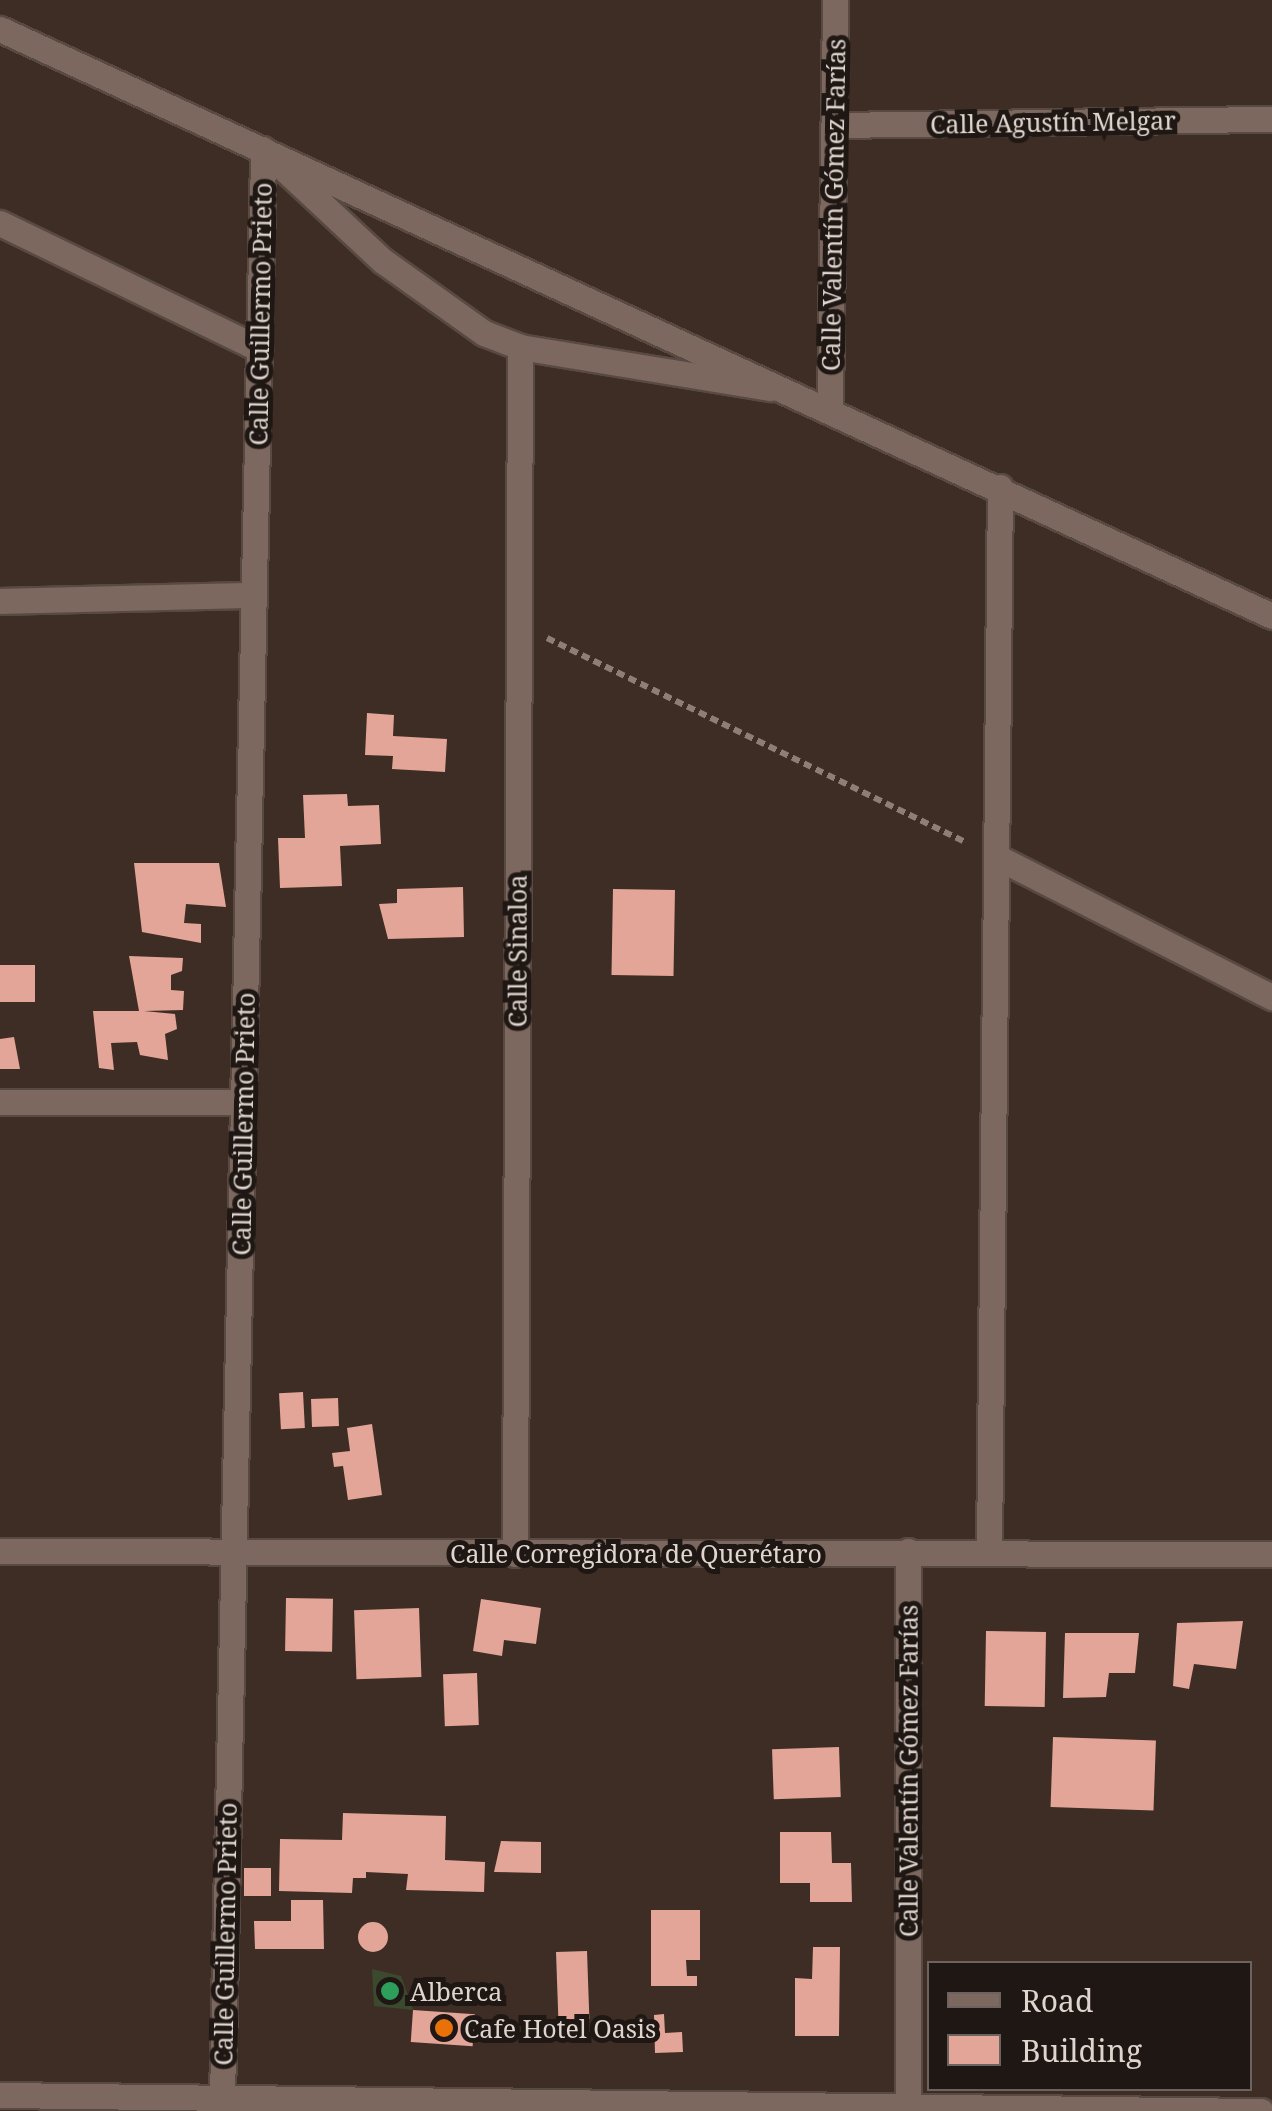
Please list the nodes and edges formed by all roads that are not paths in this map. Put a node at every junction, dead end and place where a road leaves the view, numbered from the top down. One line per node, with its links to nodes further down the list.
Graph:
1 (836, 0): 4 (street, Calle Valentín Gómez Farías)
2 (0, 29): 5 (street)
3 (1272, 119): 4 (street, Calle Agustín Melgar)
4 (834, 125): 10 (street, Calle Valentín Gómez Farías)
5 (263, 149): 7 (street); 8 (street, Calle Guillermo Prieto); 9 (street)
6 (0, 223): 8 (street)
7 (520, 347): 9 (street); 23 (street, Calle Sinaloa)
8 (259, 349): 12 (street, Calle Guillermo Prieto)
9 (784, 390): 10 (street)
10 (830, 410): 11 (street)
11 (1000, 488): 14 (street); 15 (street)
12 (254, 595): 13 (street); 18 (street, Calle Guillermo Prieto)
13 (0, 601)
14 (1272, 616)
15 (996, 857): 16 (street); 21 (street)
16 (1272, 998)
17 (0, 1102): 18 (street)
18 (243, 1102): 22 (street, Calle Guillermo Prieto)
19 (0, 1551): 22 (street, Calle Corregidora de Querétaro)
20 (908, 1552): 21 (street, Calle Corregidora de Querétaro); 23 (street, Calle Corregidora de Querétaro); 28 (street, Calle Valentín Gómez Farías)
21 (989, 1552): 24 (street, Calle Corregidora de Querétaro)
22 (233, 1554): 23 (street, Calle Corregidora de Querétaro); 26 (street, Calle Guillermo Prieto)
23 (515, 1554)
24 (1272, 1554)
25 (0, 2095): 27 (street)
26 (222, 2098): 27 (street); 28 (street)
27 (121, 2104)
28 (908, 2109): 29 (street)
29 (1261, 2111)

